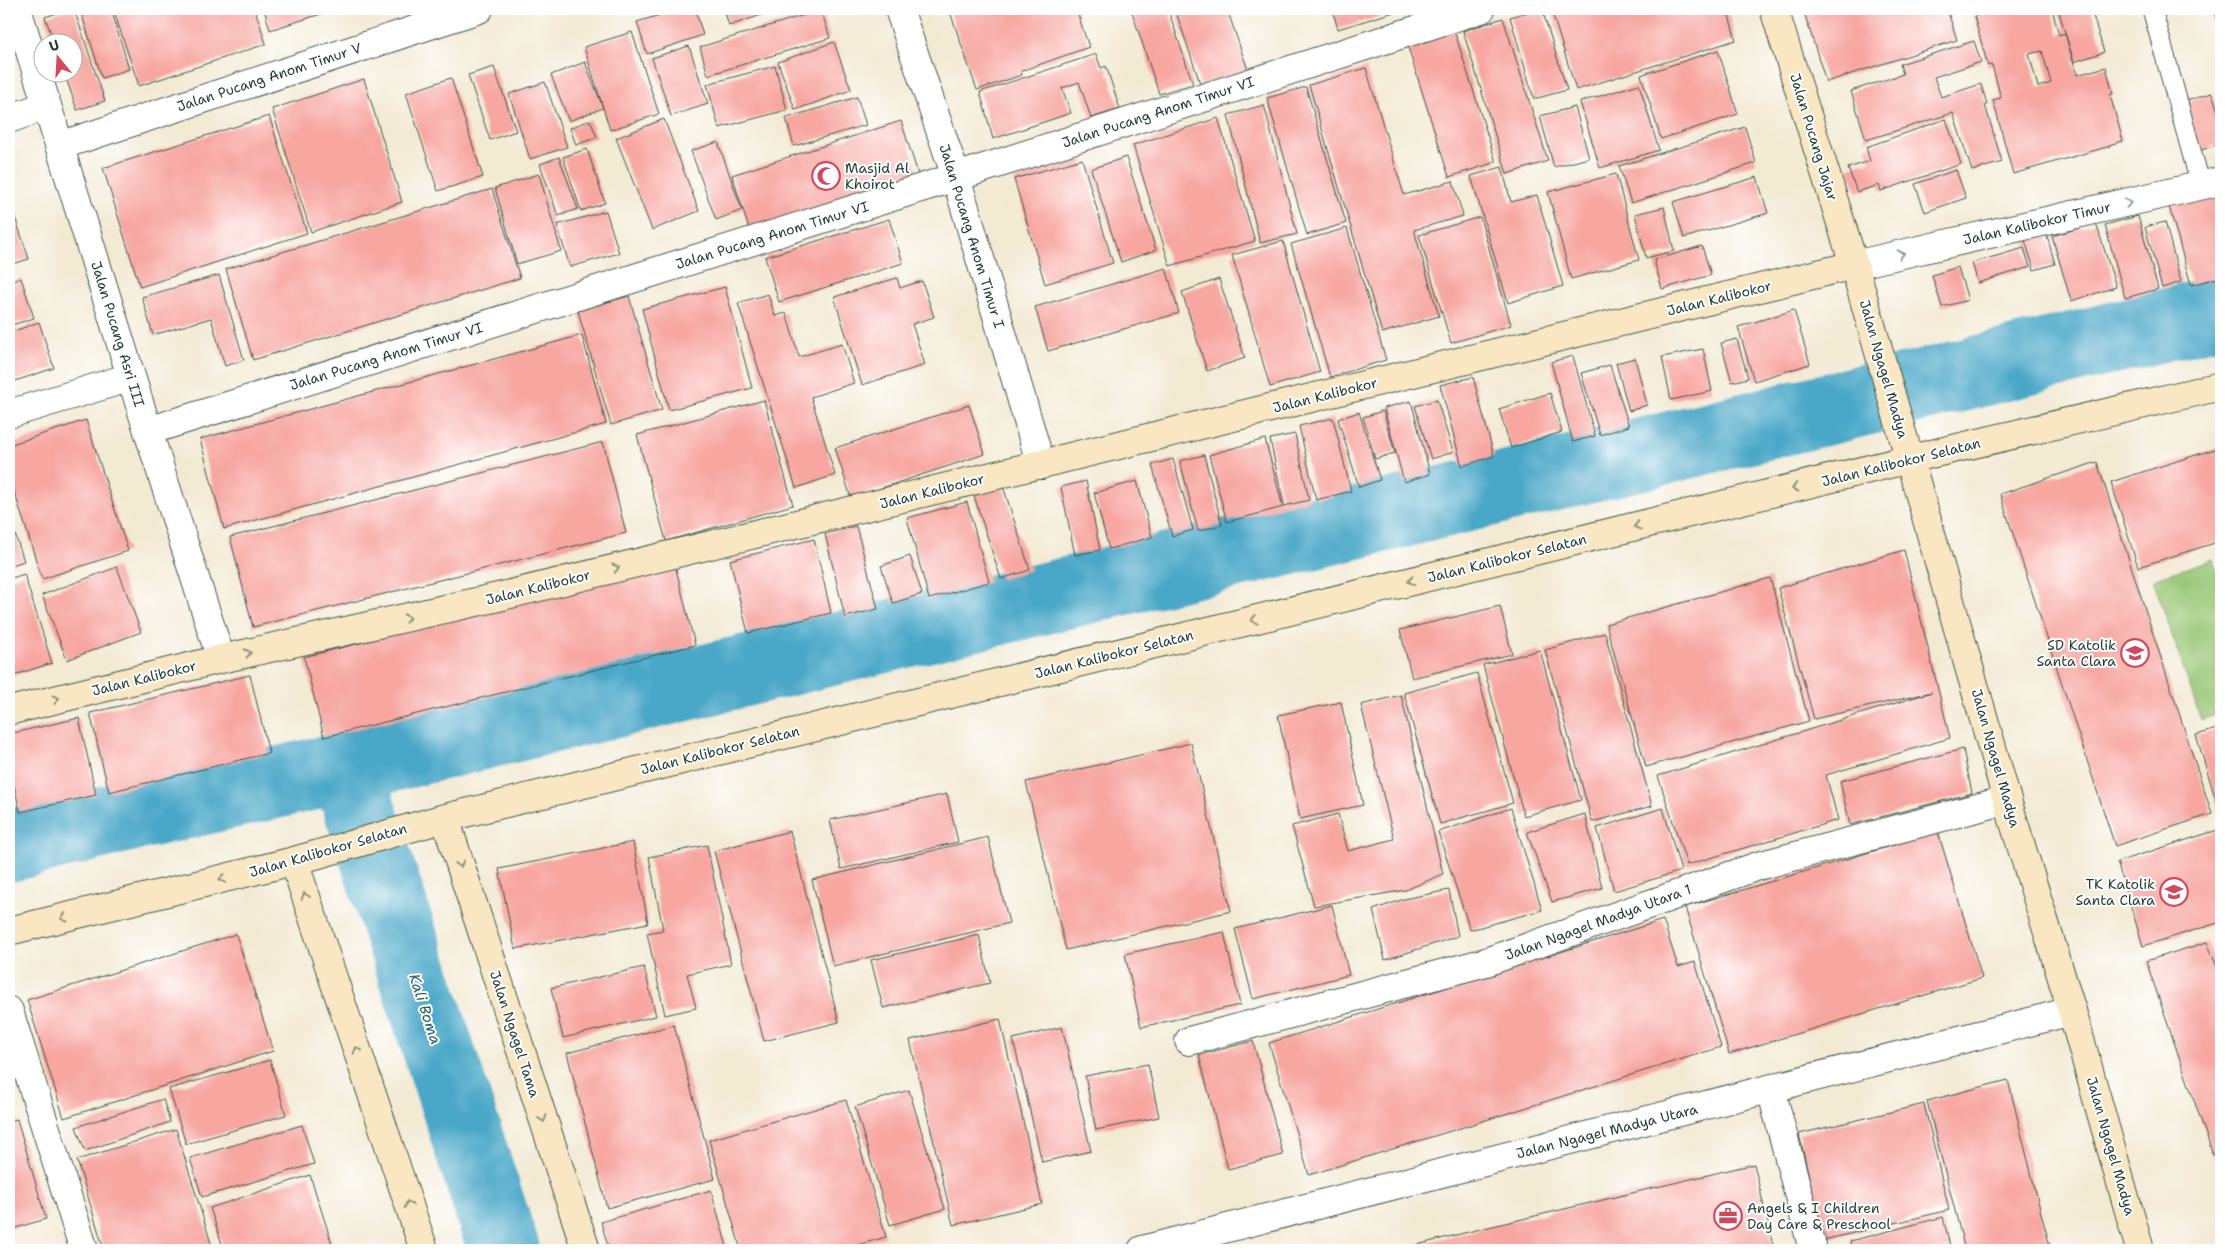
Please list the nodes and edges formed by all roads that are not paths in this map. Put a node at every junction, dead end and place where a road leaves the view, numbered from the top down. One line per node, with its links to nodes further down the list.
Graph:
1 (17, 9): 7 (street, Jalan Pucang Asri III)
2 (479, 9): 9 (street, Jalan Pucang Anom Timur V)
3 (899, 9): 10 (street, Jalan Pucang Anom Timur I)
4 (1481, 9): 10 (street, Jalan Pucang Anom Timur VI)
5 (1774, 9): 12 (street, Jalan Pucang Jajar)
6 (2152, 9): 11 (lane)
7 (47, 106): 8 (street); 9 (street, Jalan Pucang Asri III)
8 (9, 119)
9 (59, 146): 13 (street, Jalan Pucang Asri III)
10 (956, 177): 16 (street, Jalan Pucang Anom Timur VI); 18 (street, Jalan Pucang Anom Timur I)
11 (2211, 184): 12 (street, Jalan Kalibokor Timur, one-way to 11)
12 (1854, 265): 17 (street, Jalan Ngagel Madya); 18 (street, Jalan Kalibokor)
13 (131, 377): 15 (street); 16 (street, Jalan Pucang Asri III)
14 (2221, 386): 17 (street, Jalan Kalibokor Selatan)
15 (9, 414)
16 (148, 431): 19 (street, Jalan Pucang Asri III)
17 (1910, 459): 21 (street, Jalan Ngagel Madya); 22 (street, Jalan Kalibokor Selatan, one-way to 22)
18 (1041, 465): 19 (street, Jalan Kalibokor, one-way to 18)
19 (221, 659): 20 (street, Jalan Kalibokor, one-way to 19)
20 (9, 711)
21 (2007, 800): 26 (street, Jalan Ngagel Madya); 27 (street, Jalan Ngagel Madya Utara 1)
22 (434, 821): 23 (street, Jalan Kalibokor Selatan); 31 (street, Jalan Ngagel Tama, one-way to 31)
23 (294, 861): 24 (street, Jalan Kalibokor Selatan, one-way to 24); 30 (street, one-way to 23)
24 (9, 931)
25 (9, 1011): 29 (street)
26 (2072, 1011): 28 (street, Jalan Ngagel Madya Utara); 34 (street, Jalan Ngagel Madya)
27 (1189, 1041)
28 (1771, 1088): 32 (street, Jalan Ngagel Madya Utara); 33 (street)
29 (75, 1248)
30 (424, 1250)
31 (586, 1250)
32 (1142, 1250)
33 (1812, 1250)
34 (2140, 1250)

